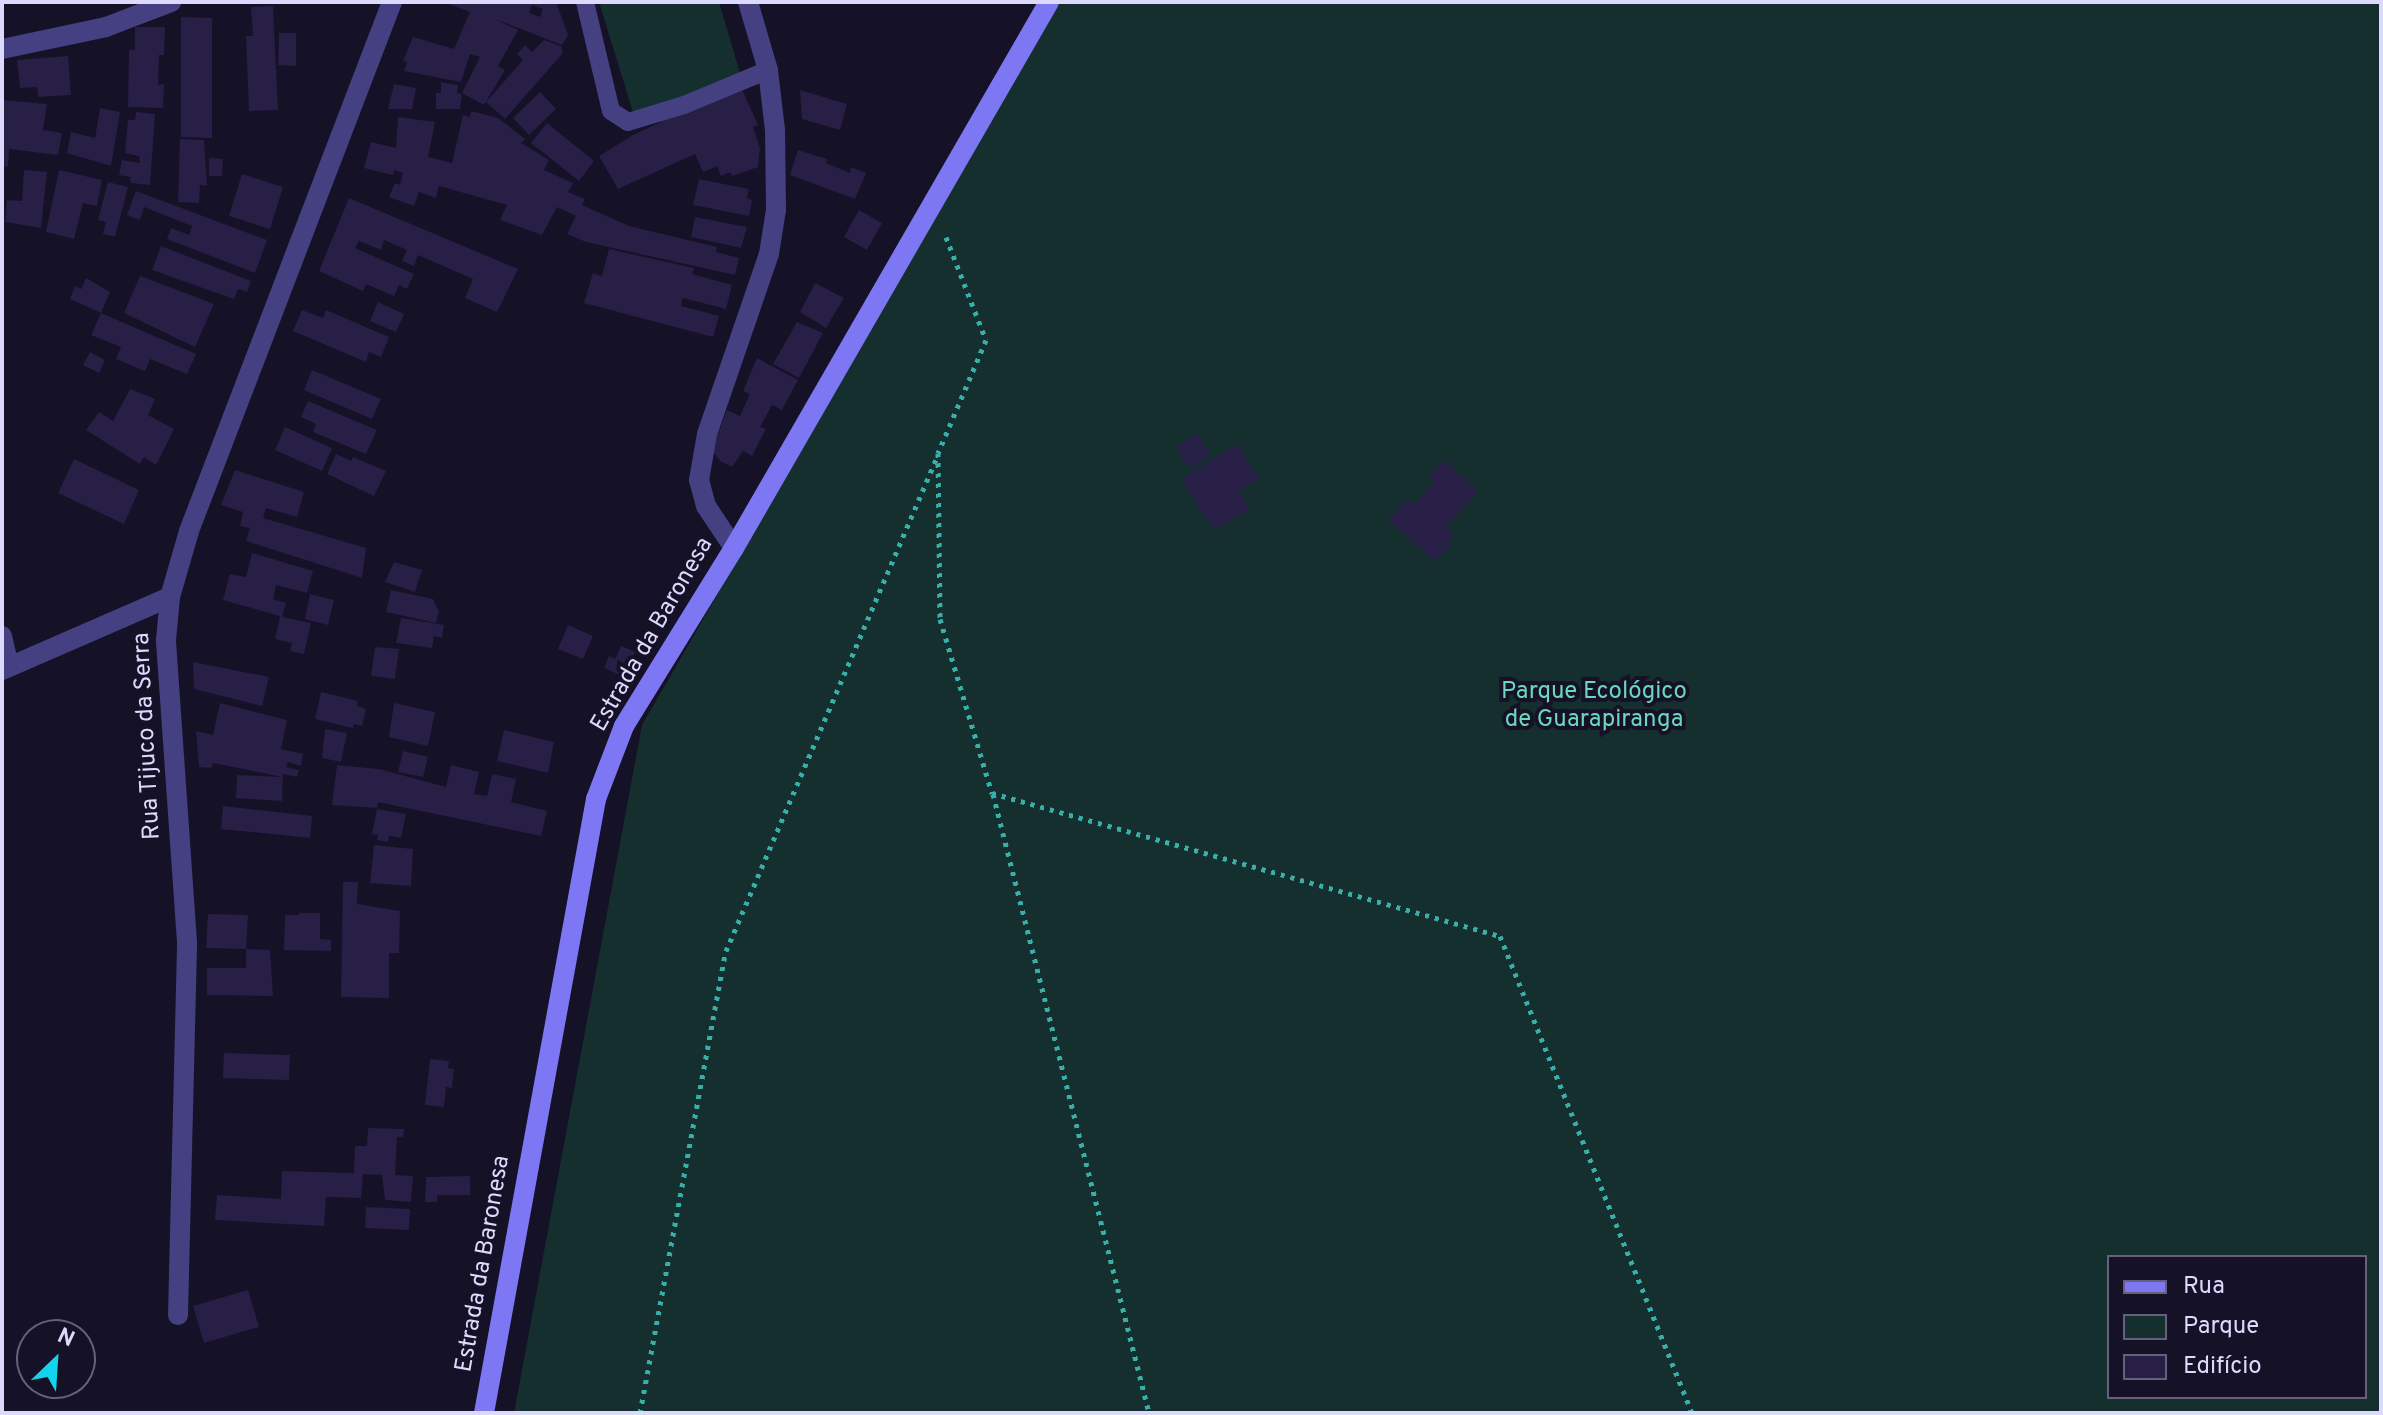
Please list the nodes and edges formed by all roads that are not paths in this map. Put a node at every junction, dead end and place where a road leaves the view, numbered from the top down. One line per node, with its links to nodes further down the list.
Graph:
1 (171, 2): 6 (street)
2 (392, 2): 9 (street, Rua Tijuco da Serra)
3 (585, 2): 7 (lane)
4 (748, 2): 7 (street)
5 (1049, 2): 8 (main road, Estrada da Baronesa)
6 (2, 49)
7 (768, 70): 8 (street)
8 (734, 548): 13 (main road, Estrada da Baronesa)
9 (170, 597): 11 (street); 12 (street, Rua Tijuco da Serra)
10 (2, 636): 11 (street)
11 (6, 668)
12 (178, 1315)
13 (484, 1413)

